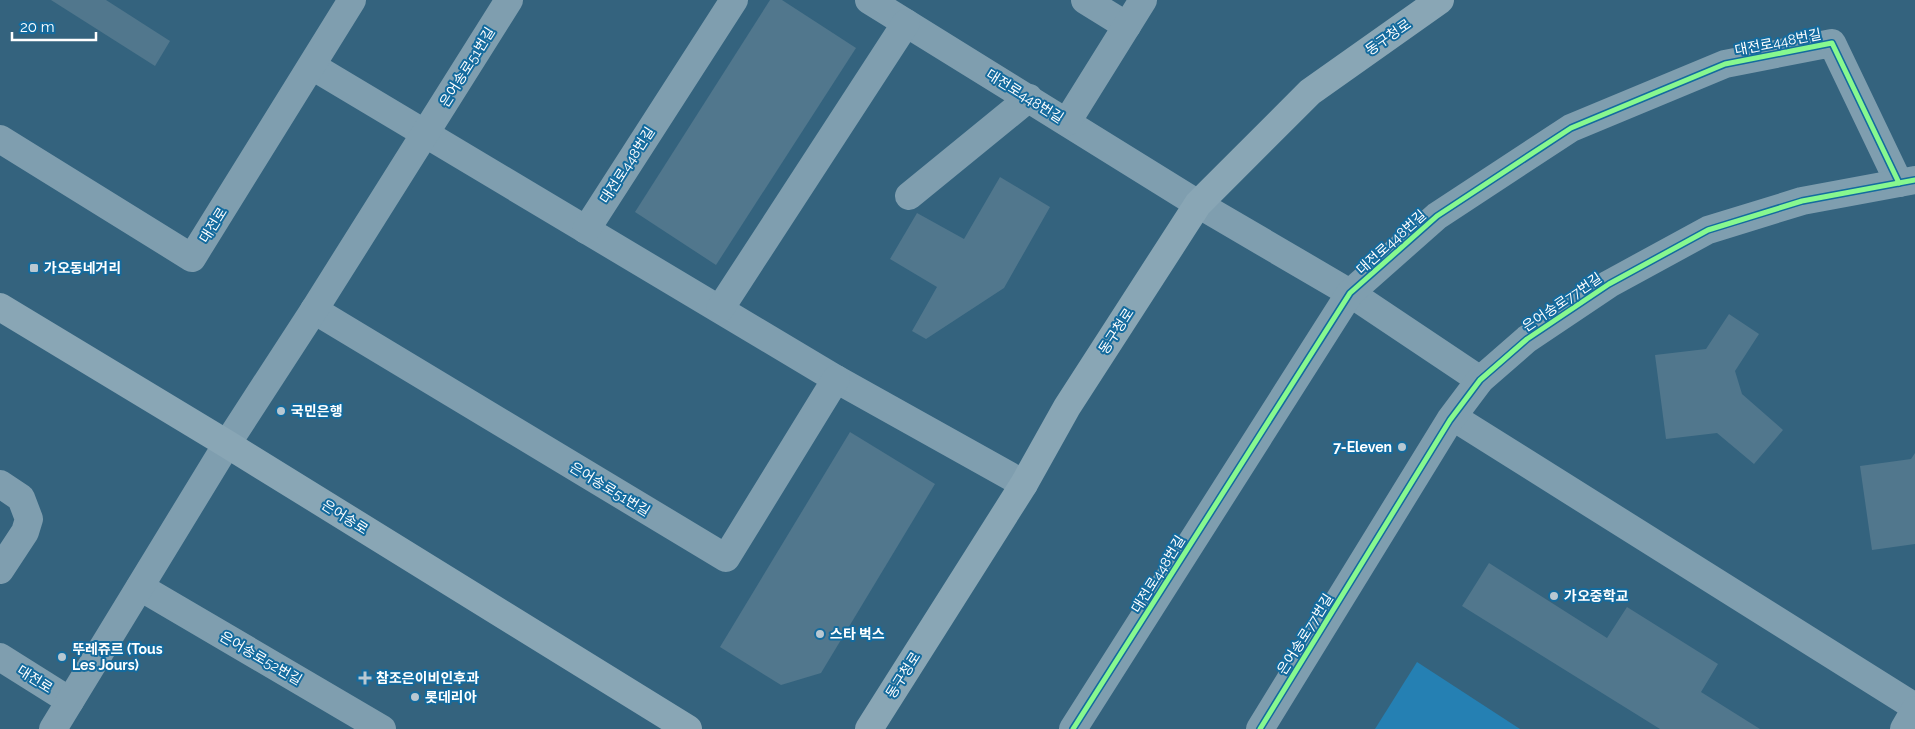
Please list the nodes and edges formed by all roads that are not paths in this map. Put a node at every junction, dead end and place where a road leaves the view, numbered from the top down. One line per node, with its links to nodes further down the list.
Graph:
1 (352, 0): 10 (street, 대전로)
2 (509, 0): 13 (street, 은어송로51번길)
3 (734, 0): 18 (street, 대전로448번길)
4 (869, 0): 8 (street, 대전로448번길)
5 (1085, 0): 9 (street)
6 (1143, 0): 9 (street)
7 (1440, 0): 17 (main road, 동구청로)
8 (906, 23): 11 (street, 대전로448번길); 21 (street)
9 (1127, 26): 12 (street)
10 (312, 66): 13 (street); 14 (street, 대전로)
11 (1029, 98): 12 (street, 대전로448번길); 16 (street)
12 (1067, 122): 17 (street, 대전로448번길)
13 (425, 133): 18 (street); 22 (street, 은어송로51번길)
14 (0, 139)
15 (1907, 181): 19 (street, 대전로448번길); 24 (street, 은어송로77번길)
16 (910, 196)
17 (1198, 204): 19 (street, 대전로448번길); 28 (main road, 동구청로)
18 (586, 230): 21 (street)
19 (1350, 293): 24 (street, 대전로448번길); 38 (street, 대전로448번길)
20 (0, 307): 26 (main road, 은어송로)
21 (720, 309): 23 (street)
22 (314, 310): 23 (street, 은어송로51번길); 26 (street, 은어송로51번길)
23 (836, 379): 28 (street)
24 (1480, 380): 25 (street, 은어송로77번길)
25 (1453, 417): 33 (street); 39 (street, 은어송로77번길)
26 (227, 444): 30 (street); 36 (main road, 은어송로)
27 (0, 484): 29 (street)
28 (1024, 484): 37 (main road, 동구청로)
29 (0, 570)
30 (140, 587): 32 (street); 35 (street, 은어송로52번길)
31 (0, 657): 32 (street, 대전로)
32 (70, 701): 34 (street)
33 (1915, 709): 40 (street)
34 (53, 729)
35 (382, 729)
36 (688, 729)
37 (868, 729)
38 (1073, 729)
39 (1260, 729)
40 (1904, 729)

